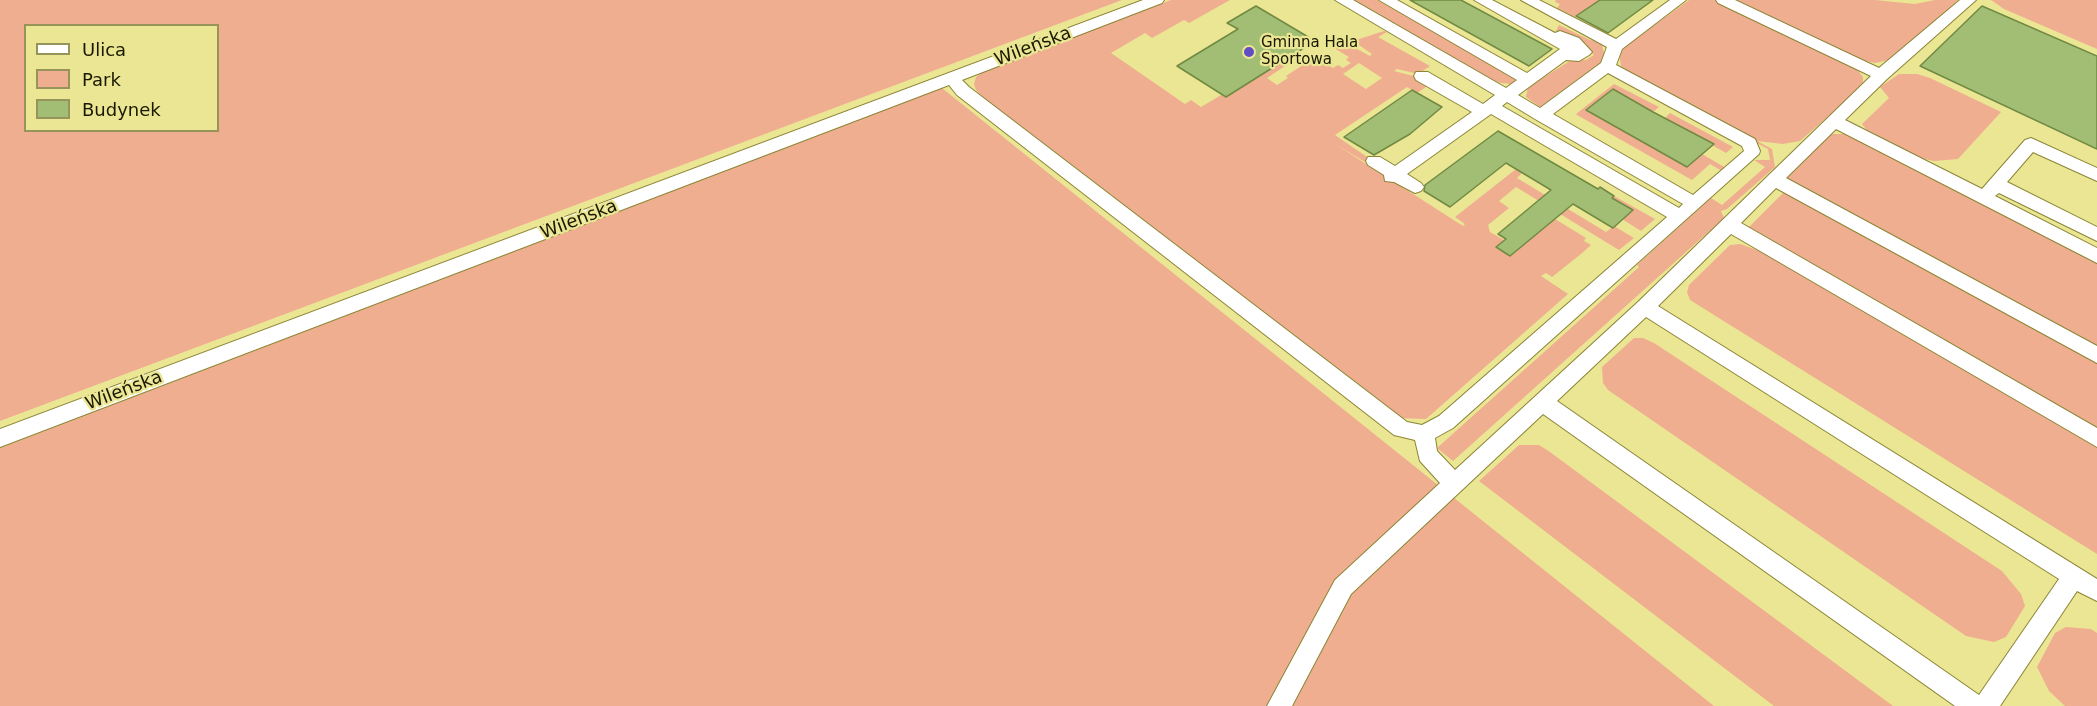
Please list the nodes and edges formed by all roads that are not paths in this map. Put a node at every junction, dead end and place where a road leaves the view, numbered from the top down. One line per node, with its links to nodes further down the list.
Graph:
1 (1157, 0): 13 (street, Wileńska)
2 (1342, 0): 15 (street)
3 (1386, 0): 14 (street)
4 (1481, 0): 14 (street)
5 (1528, 0): 9 (street)
6 (1678, 0): 9 (street)
7 (1723, 0): 11 (street)
8 (1969, 0): 11 (street)
9 (1617, 46): 10 (street)
10 (1607, 66): 17 (street); 26 (street)
11 (1881, 75): 18 (street)
12 (1422, 76): 16 (street)
13 (952, 78): 34 (street); 35 (street, Wileńska)
14 (1528, 80): 15 (street)
15 (1506, 95): 16 (street); 17 (street)
16 (1487, 108): 20 (street); 27 (street)
17 (1541, 115): 26 (street)
18 (1834, 121): 22 (street); 25 (street)
19 (1374, 161): 20 (street)
20 (1393, 176): 24 (street)
21 (2097, 176): 23 (street)
22 (1775, 180): 28 (street); 32 (street)
23 (1996, 184): 25 (street); 29 (street)
24 (1416, 188)
25 (1984, 198): 30 (street)
26 (1694, 203): 27 (street)
27 (1679, 216): 34 (street)
28 (1730, 225): 31 (street); 36 (street)
29 (2097, 235)
30 (2097, 256)
31 (1645, 307): 33 (street); 38 (street)
32 (2097, 355)
33 (1542, 402): 37 (street); 41 (street)
34 (1424, 434): 37 (street)
35 (0, 438)
36 (2097, 438)
37 (1455, 484): 40 (street)
38 (2074, 576): 39 (street); 42 (street)
39 (2097, 591)
40 (1279, 706)
41 (1975, 706)
42 (1986, 706)

